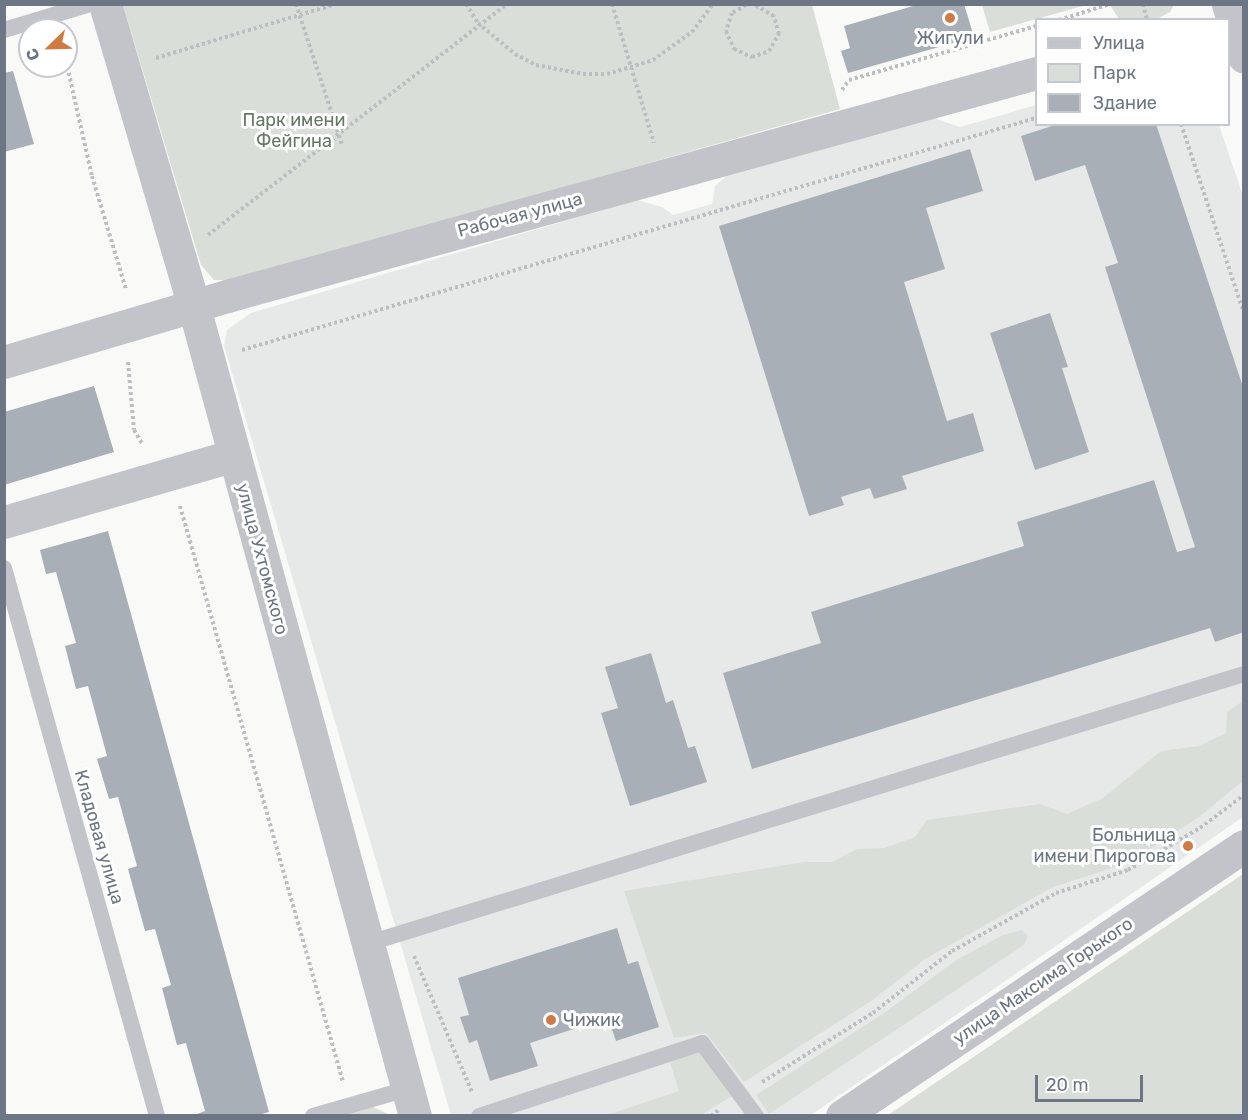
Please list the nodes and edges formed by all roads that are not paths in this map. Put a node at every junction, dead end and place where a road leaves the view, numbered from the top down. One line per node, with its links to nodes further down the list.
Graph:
1 (90, 4): 4 (lane)
2 (105, 4): 7 (street, улица Ухтомского)
3 (1229, 14): 5 (street)
4 (4, 30)
5 (1244, 57)
6 (1035, 73): 7 (street, Рабочая улица)
7 (194, 307): 8 (street, Рабочая улица); 9 (street, улица Ухтомского)
8 (4, 362)
9 (234, 455): 10 (street); 14 (street, улица Ухтомского)
10 (4, 522)
11 (4, 568): 17 (lane, Кладовая улица)
12 (1244, 674): 14 (lane)
13 (1244, 846): 20 (street, улица Максима Горького)
14 (366, 944): 15 (street, улица Ухтомского)
15 (411, 1102): 18 (lane)
16 (481, 1115): 19 (lane)
17 (157, 1116)
18 (313, 1116)
19 (756, 1116)
20 (842, 1116)

